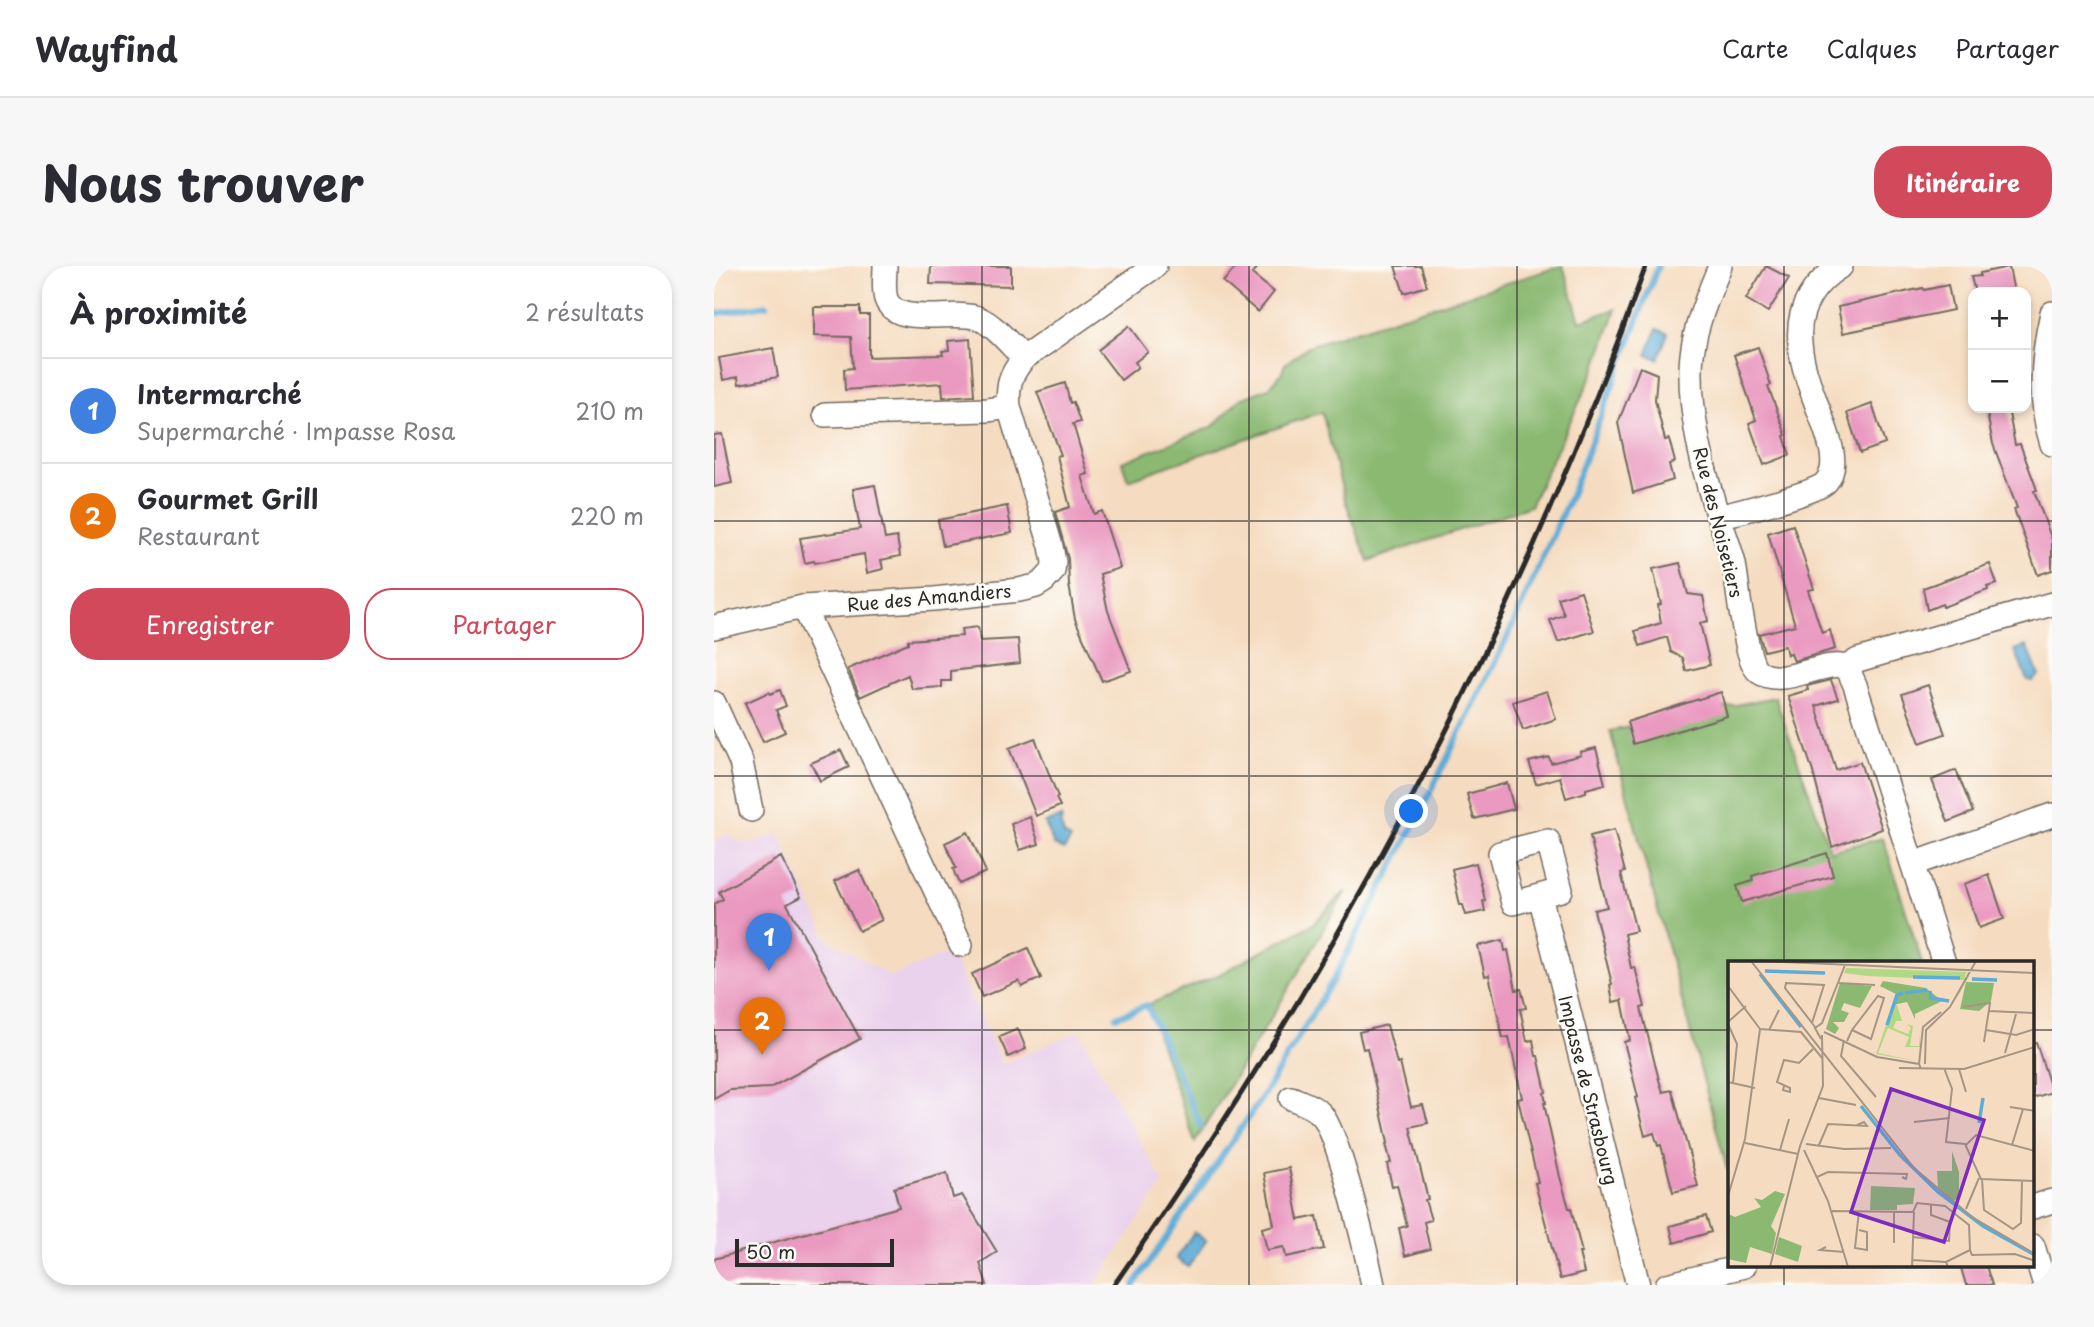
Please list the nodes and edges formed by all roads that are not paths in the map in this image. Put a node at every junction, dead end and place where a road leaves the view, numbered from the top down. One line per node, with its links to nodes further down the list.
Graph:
1 (885, 266): 6 (street)
2 (1155, 266): 6 (street, Rue des Amandiers)
3 (1720, 266): 10 (street, Rue des Noisetiers)
4 (1841, 266): 10 (street)
5 (2052, 313): 9 (street)
6 (1024, 358): 7 (street, Rue des Amandiers)
7 (1009, 407): 8 (street); 12 (street, Rue des Amandiers)
8 (825, 415)
9 (2052, 444)
10 (1719, 517): 14 (street, Rue des Noisetiers)
11 (2052, 604): 14 (street)
12 (803, 607): 13 (street, Rue des Amandiers); 20 (street)
13 (714, 626)
14 (1847, 667): 18 (street)
15 (714, 703): 16 (street)
16 (751, 810)
17 (2052, 815): 18 (street)
18 (1913, 864): 21 (street)
19 (1540, 896): 28 (street, Impasse de Strasbourg)
20 (961, 945)
21 (1943, 961)
22 (1291, 1098): 27 (street)
23 (2052, 1201): 24 (street)
24 (2035, 1206)
25 (2035, 1252): 30 (street)
26 (1736, 1268): 29 (street)
27 (1373, 1285)
28 (1639, 1285)
29 (1668, 1285)
30 (2045, 1285)

